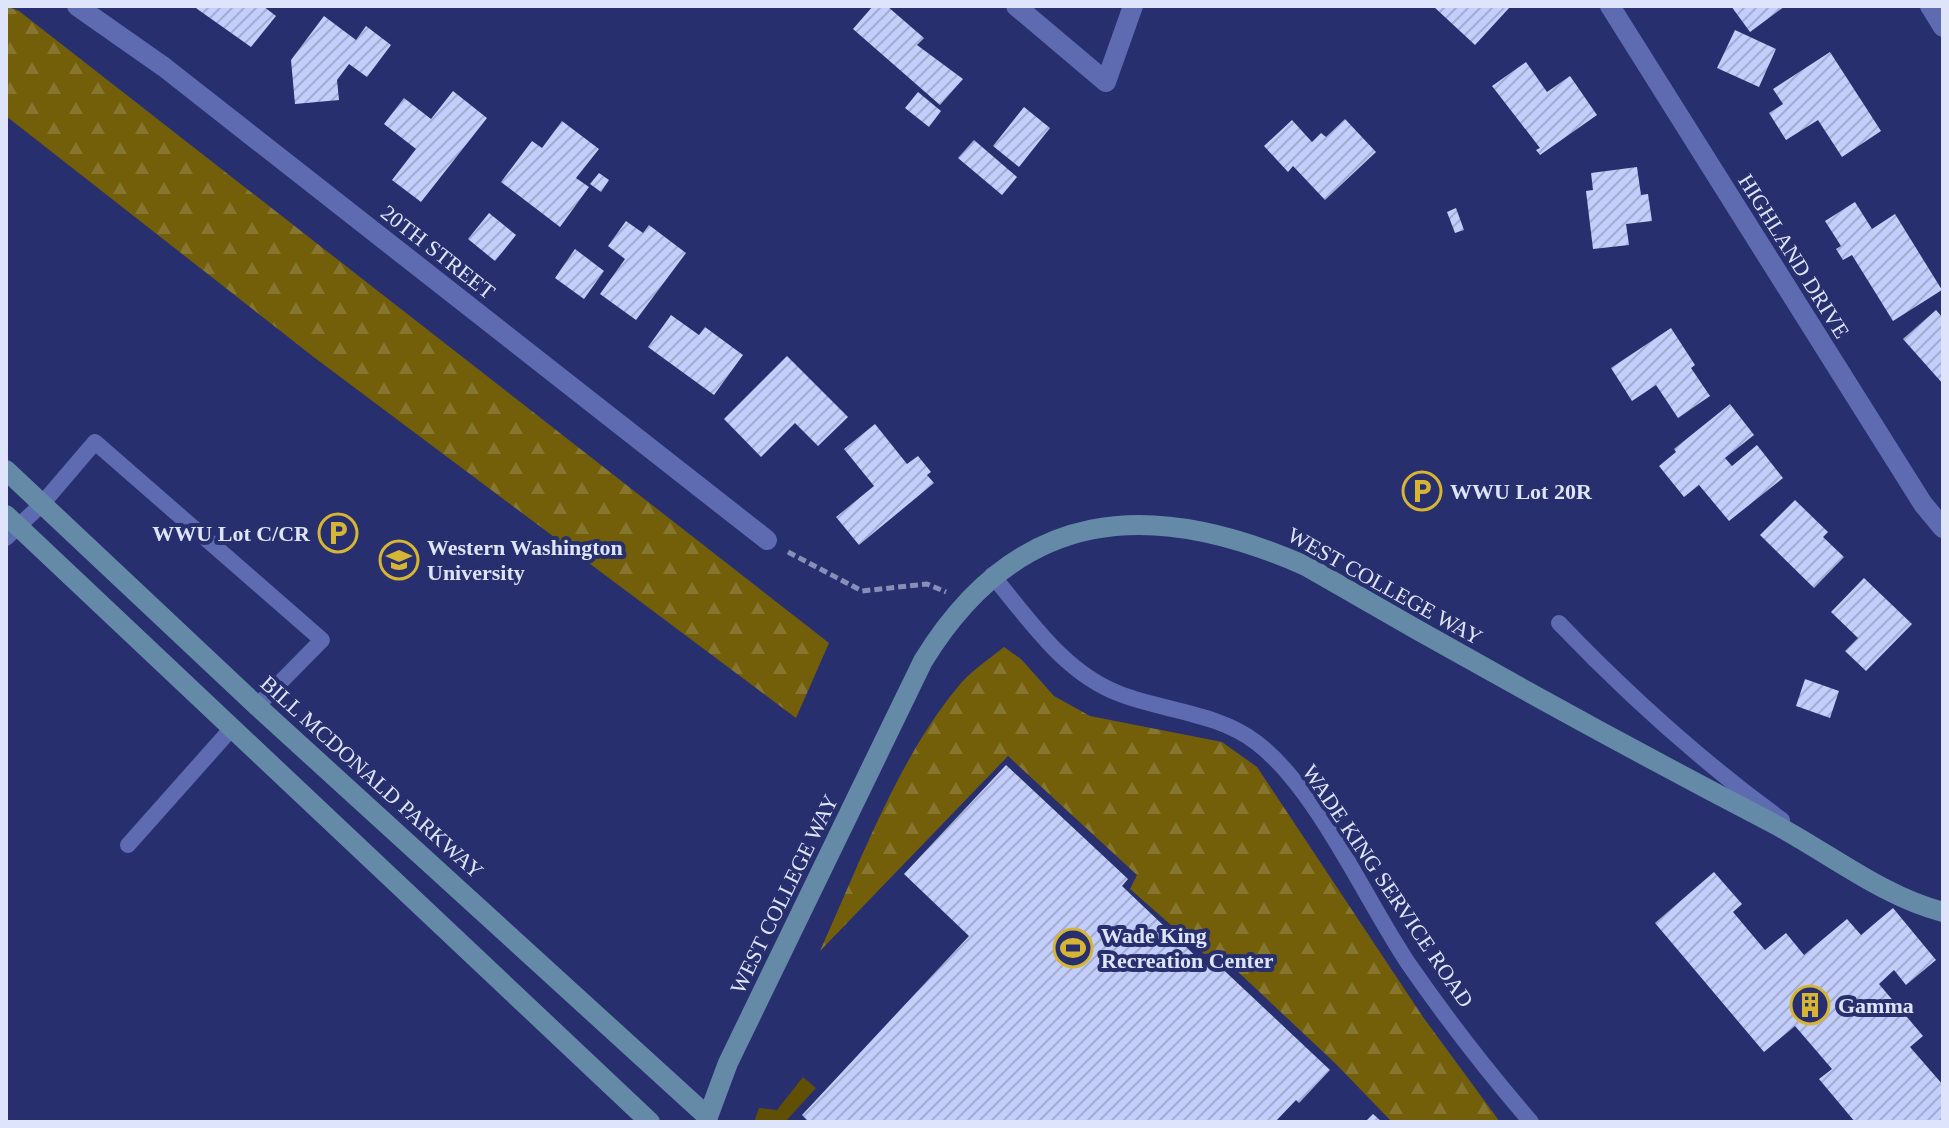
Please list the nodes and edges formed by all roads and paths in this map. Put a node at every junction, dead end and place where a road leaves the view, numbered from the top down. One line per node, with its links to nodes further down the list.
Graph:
1 (77, 6): 11 (street, 20TH STREET)
2 (1016, 6): 3 (street)
3 (1133, 6)
4 (1610, 6): 10 (street, HIGHLAND DRIVE)
5 (1930, 6): 6 (street)
6 (1943, 27)
7 (6, 470): 8 (main road, BILL MCDONALD PARKWAY)
8 (42, 504): 9 (lane); 15 (main road, BILL MCDONALD PARKWAY); 15 (lane)
9 (10, 526): 16 (main road)
10 (1943, 528)
11 (767, 540): 13 (path)
12 (992, 575): 13 (main road, WEST COLLEGE WAY); 18 (main road, WEST COLLEGE WAY); 22 (lane, WADE KING SERVICE ROAD)
13 (965, 601): 20 (main road, WEST COLLEGE WAY)
14 (1559, 623): 18 (lane)
15 (257, 706): 20 (main road, BILL MCDONALD PARKWAY)
16 (232, 728): 17 (lane); 21 (main road)
17 (128, 845)
18 (1825, 851): 19 (main road, WEST COLLEGE WAY)
19 (1943, 912)
20 (707, 1119)
21 (650, 1122)
22 (1531, 1122)

